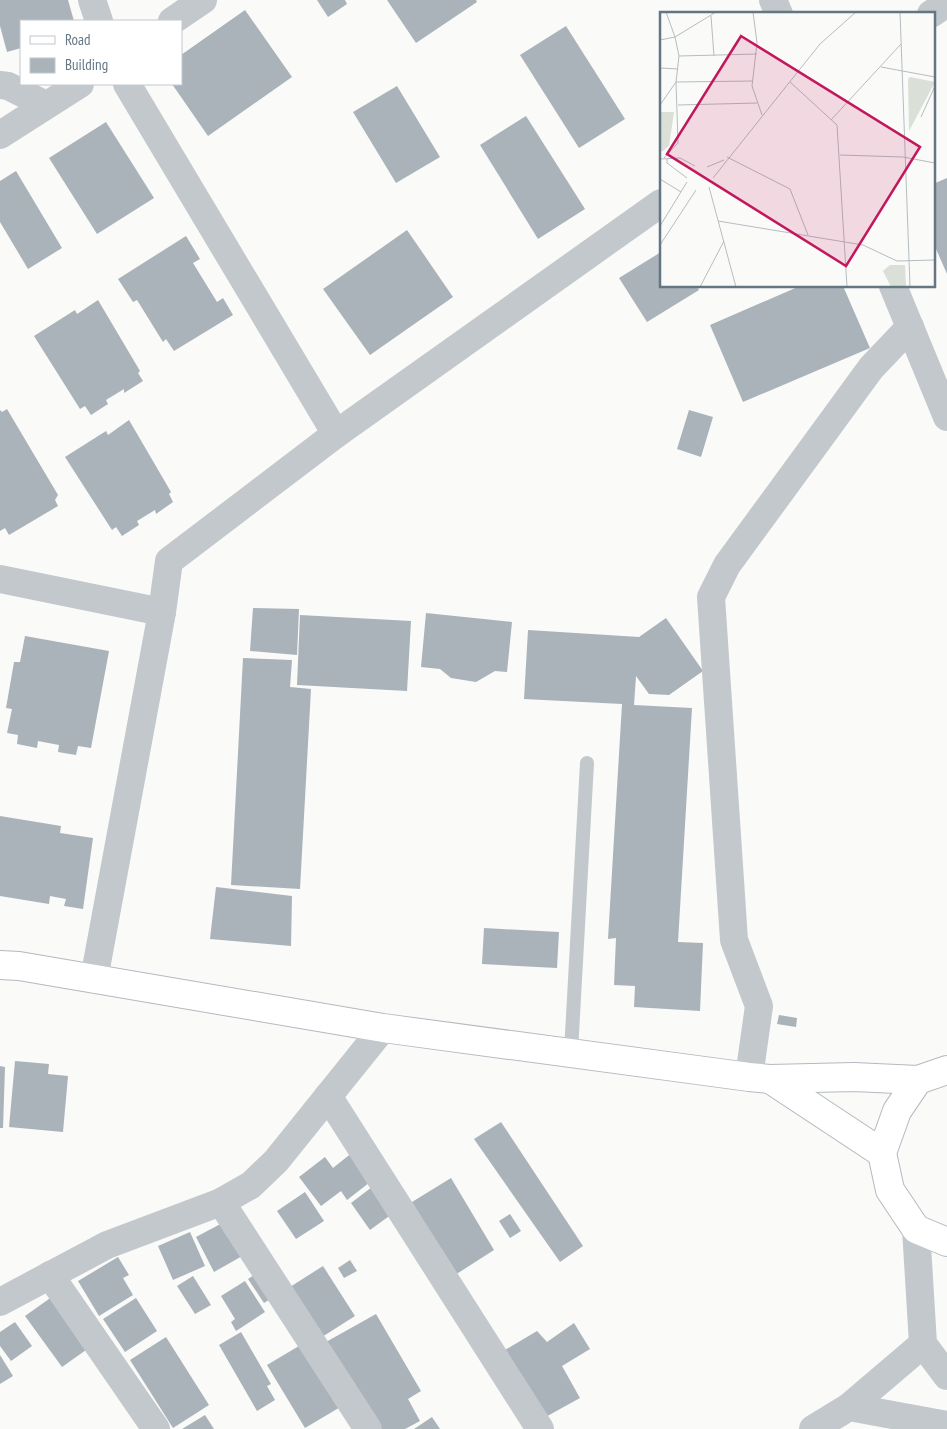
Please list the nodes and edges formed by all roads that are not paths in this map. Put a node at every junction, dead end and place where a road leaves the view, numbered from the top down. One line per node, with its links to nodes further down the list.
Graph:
1 (92, 0): 7 (street)
2 (203, 0): 8 (street)
3 (773, 0): 5 (street)
4 (947, 3): 6 (street)
5 (778, 12)
6 (934, 12)
7 (99, 20)
8 (173, 20)
9 (0, 85): 12 (street)
10 (78, 85): 12 (street)
11 (128, 85): 18 (street)
12 (46, 105): 13 (street)
13 (0, 135)
14 (660, 204): 18 (street)
15 (894, 288): 16 (street)
16 (910, 328): 17 (street); 27 (street)
17 (947, 417)
18 (336, 434): 20 (street)
19 (0, 579): 20 (street)
20 (162, 612): 23 (street)
21 (587, 763): 25 (lane)
22 (0, 965): 23 (main road)
23 (94, 979): 24 (main road)
24 (383, 1028): 25 (main road); 29 (street)
25 (571, 1052): 27 (main road)
26 (947, 1070): 28 (main road)
27 (759, 1078): 28 (main road); 30 (main road)
28 (918, 1080): 30 (main road)
29 (328, 1096): 31 (street); 42 (street)
30 (882, 1153): 32 (main road)
31 (221, 1202): 34 (street); 41 (street)
32 (916, 1229): 33 (main road); 36 (street)
33 (947, 1242)
34 (50, 1275): 35 (street); 40 (street)
35 (0, 1302)
36 (923, 1344): 37 (street); 38 (street)
37 (947, 1376)
38 (849, 1407): 39 (street); 43 (street)
39 (947, 1425)
40 (156, 1429)
41 (368, 1429)
42 (540, 1429)
43 (813, 1429)

